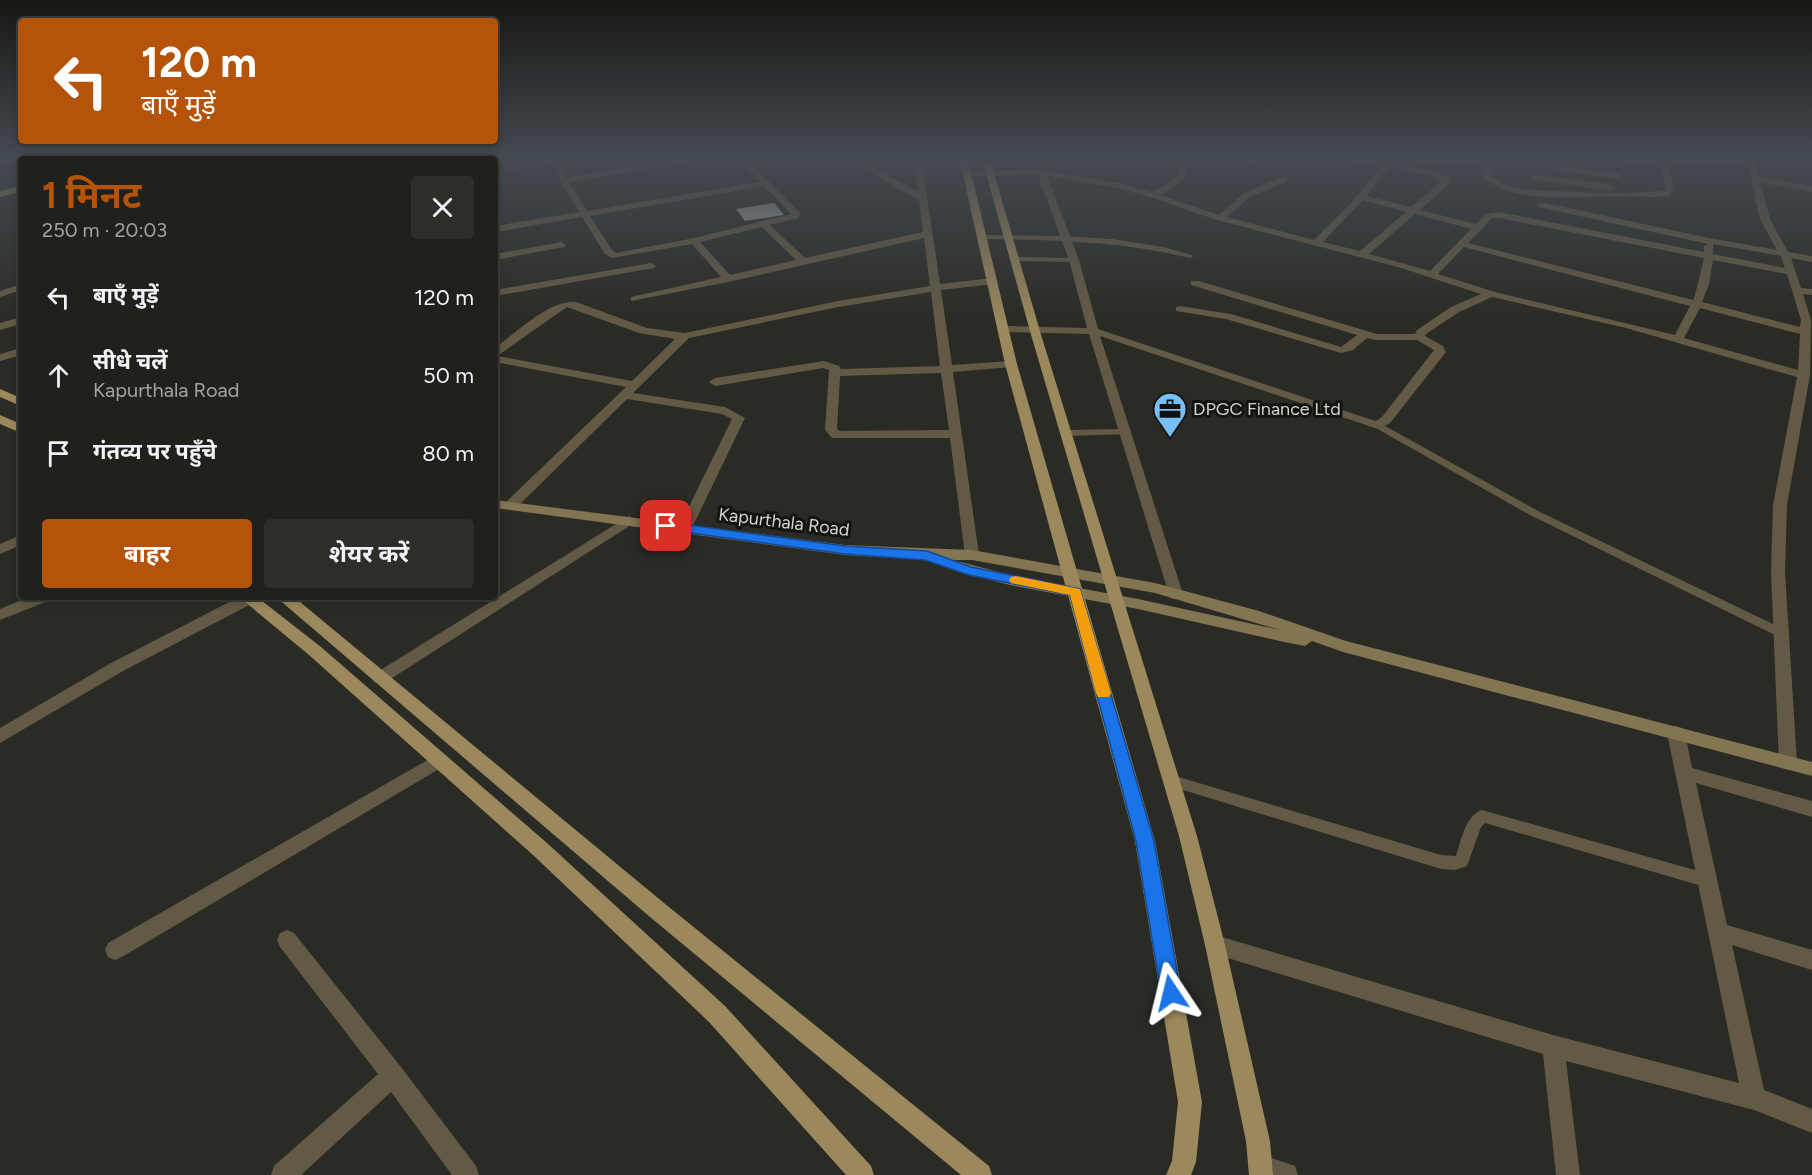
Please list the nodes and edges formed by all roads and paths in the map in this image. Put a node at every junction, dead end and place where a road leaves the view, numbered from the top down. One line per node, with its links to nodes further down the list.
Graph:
1 (582, 211): 15 (street)
2 (608, 211): 15 (street)
3 (794, 211): 17 (street)
4 (925, 211): 20 (street)
5 (976, 211): 21 (main road)
6 (1001, 211): 22 (main road)
7 (1056, 211): 23 (street)
8 (1199, 211): 16 (street)
9 (1228, 211): 16 (street)
10 (1347, 211): 26 (street)
11 (1411, 211): 30 (street)
12 (1415, 211): 18 (street)
13 (1568, 211): 25 (street)
14 (1763, 211): 29 (street)
15 (584, 215): 19 (street); 24 (street)
16 (1220, 218): 26 (street)
17 (765, 225): 24 (street); 37 (street)
18 (1479, 228): 27 (street); 33 (street)
19 (498, 229)
20 (927, 234): 37 (street); 44 (street)
21 (982, 237): 22 (lane); 42 (main road)
22 (1008, 237): 23 (lane); 34 (main road)
23 (1066, 237): 32 (lane); 36 (street)
24 (693, 241): 41 (street)
25 (1710, 241): 29 (street); 33 (street)
26 (1316, 243): 30 (street)
27 (1462, 244): 40 (street); 52 (street)
28 (561, 245): 31 (street)
29 (1785, 254): 35 (street); 39 (street)
30 (1362, 255): 40 (street)
31 (498, 256)
32 (1190, 256)
33 (1709, 257): 39 (street); 52 (street)
34 (1014, 259): 36 (lane); 58 (main road)
35 (1812, 259)
36 (1074, 261): 59 (street)
37 (803, 262): 41 (street)
38 (651, 266): 47 (street)
39 (1791, 272): 46 (street)
40 (1432, 274): 50 (street)
41 (728, 279): 51 (street)
42 (993, 281): 44 (street); 57 (main road)
43 (1196, 283): 60 (street)
44 (936, 286): 61 (street); 69 (street)
45 (18, 288): 49 (street)
46 (1796, 290): 48 (street); 55 (street)
47 (498, 292)
48 (1812, 292)
49 (0, 294)
50 (1492, 294): 62 (street); 63 (street)
51 (635, 299)
52 (1697, 304): 55 (street); 63 (street)
53 (1180, 309): 60 (street)
54 (18, 321): 56 (street)
55 (1808, 325): 70 (street)
56 (0, 327)
57 (1004, 329): 58 (street); 68 (main road)
58 (1034, 329): 59 (street); 81 (main road)
59 (1093, 331): 78 (street); 80 (street)
60 (1365, 334): 62 (street)
61 (685, 336): 64 (street); 73 (street)
62 (1419, 337): 78 (street)
63 (1678, 339): 70 (street)
64 (498, 351)
65 (18, 352): 66 (street)
66 (0, 358)
67 (498, 360): 73 (street)
68 (1011, 364): 69 (street); 91 (main road)
69 (947, 369): 71 (street); 82 (street)
70 (1807, 372): 101 (street)
71 (834, 373): 72 (street); 82 (street)
72 (716, 382)
73 (633, 385): 75 (street)
74 (0, 393): 76 (main road)
75 (623, 395): 84 (street); 86 (street)
76 (18, 401)
77 (3, 422): 79 (main road)
78 (1378, 425): 101 (lane)
79 (18, 428)
80 (1125, 432): 81 (lane); 94 (street)
81 (1066, 433): 92 (main road)
82 (956, 434): 90 (street)
83 (498, 504): 84 (main road, Kapurthala Road)
84 (510, 506): 85 (main road, Kapurthala Road)
85 (628, 520): 86 (main road, Kapurthala Road); 103 (street)
86 (685, 529): 89 (main road, Kapurthala Road)
87 (18, 541): 88 (street)
88 (0, 549)
89 (927, 555): 90 (main road); 93 (main road)
90 (972, 555): 91 (main road)
91 (1071, 573): 92 (main road); 93 (main road)
92 (1111, 580): 94 (main road); 99 (main road)
93 (1076, 592): 99 (main road); 127 (main road)
94 (1175, 594): 102 (main road)
95 (36, 600): 100 (street)
96 (243, 600): 105 (street)
97 (250, 600): 106 (main road)
98 (288, 600): 103 (main road)
99 (1117, 600): 102 (main road); 110 (main road)
100 (0, 615)
101 (1782, 633): 107 (street)
102 (1343, 646): 104 (main road)
103 (380, 678): 126 (main road)
104 (1676, 733): 107 (main road); 109 (street)
105 (0, 736)
106 (438, 761): 116 (street); 125 (main road)
107 (1788, 763): 108 (main road)
108 (1812, 769)
109 (1685, 773): 111 (street); 112 (street)
110 (1172, 781): 112 (lane); 115 (main road)
111 (1812, 809)
112 (1709, 881): 113 (street)
113 (1719, 932): 117 (street); 120 (street)
114 (287, 940): 119 (street)
115 (1215, 945): 118 (street); 122 (main road)
116 (115, 950)
117 (1812, 960)
118 (1553, 1046): 120 (street); 129 (street)
119 (393, 1075): 123 (street); 124 (street)
120 (1754, 1098): 121 (street)
121 (1812, 1121)
122 (1261, 1170): 128 (street)
123 (283, 1175)
124 (467, 1175)
125 (862, 1175)
126 (980, 1175)
127 (1178, 1175)
128 (1286, 1175)
129 (1568, 1175)

